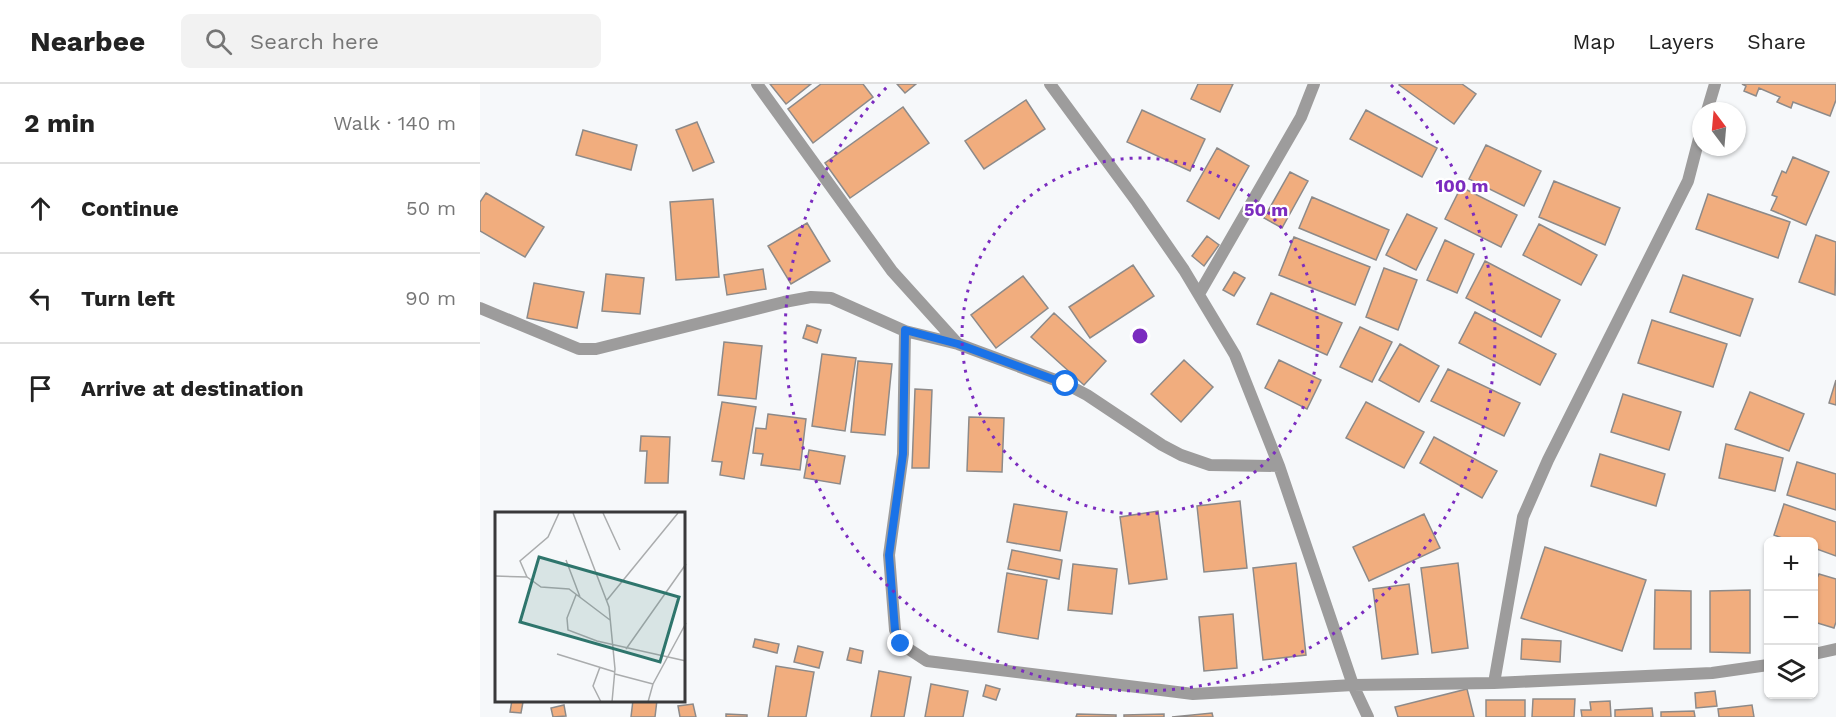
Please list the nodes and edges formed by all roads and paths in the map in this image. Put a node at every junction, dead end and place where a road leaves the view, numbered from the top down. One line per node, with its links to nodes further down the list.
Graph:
1 (757, 84): 10 (street)
2 (1050, 84): 7 (street)
3 (1314, 84): 7 (street)
4 (1715, 84): 5 (street)
5 (1710, 102)
6 (1694, 156): 15 (street)
7 (1199, 294): 11 (street)
8 (480, 308): 9 (street)
9 (905, 330): 10 (street); 16 (street)
10 (958, 344): 11 (street)
11 (1279, 466): 16 (street)
12 (1836, 649): 13 (street)
13 (1818, 653)
14 (1764, 666): 15 (street)
15 (1494, 683): 16 (street)
16 (1353, 685): 17 (street)
17 (1368, 717)

